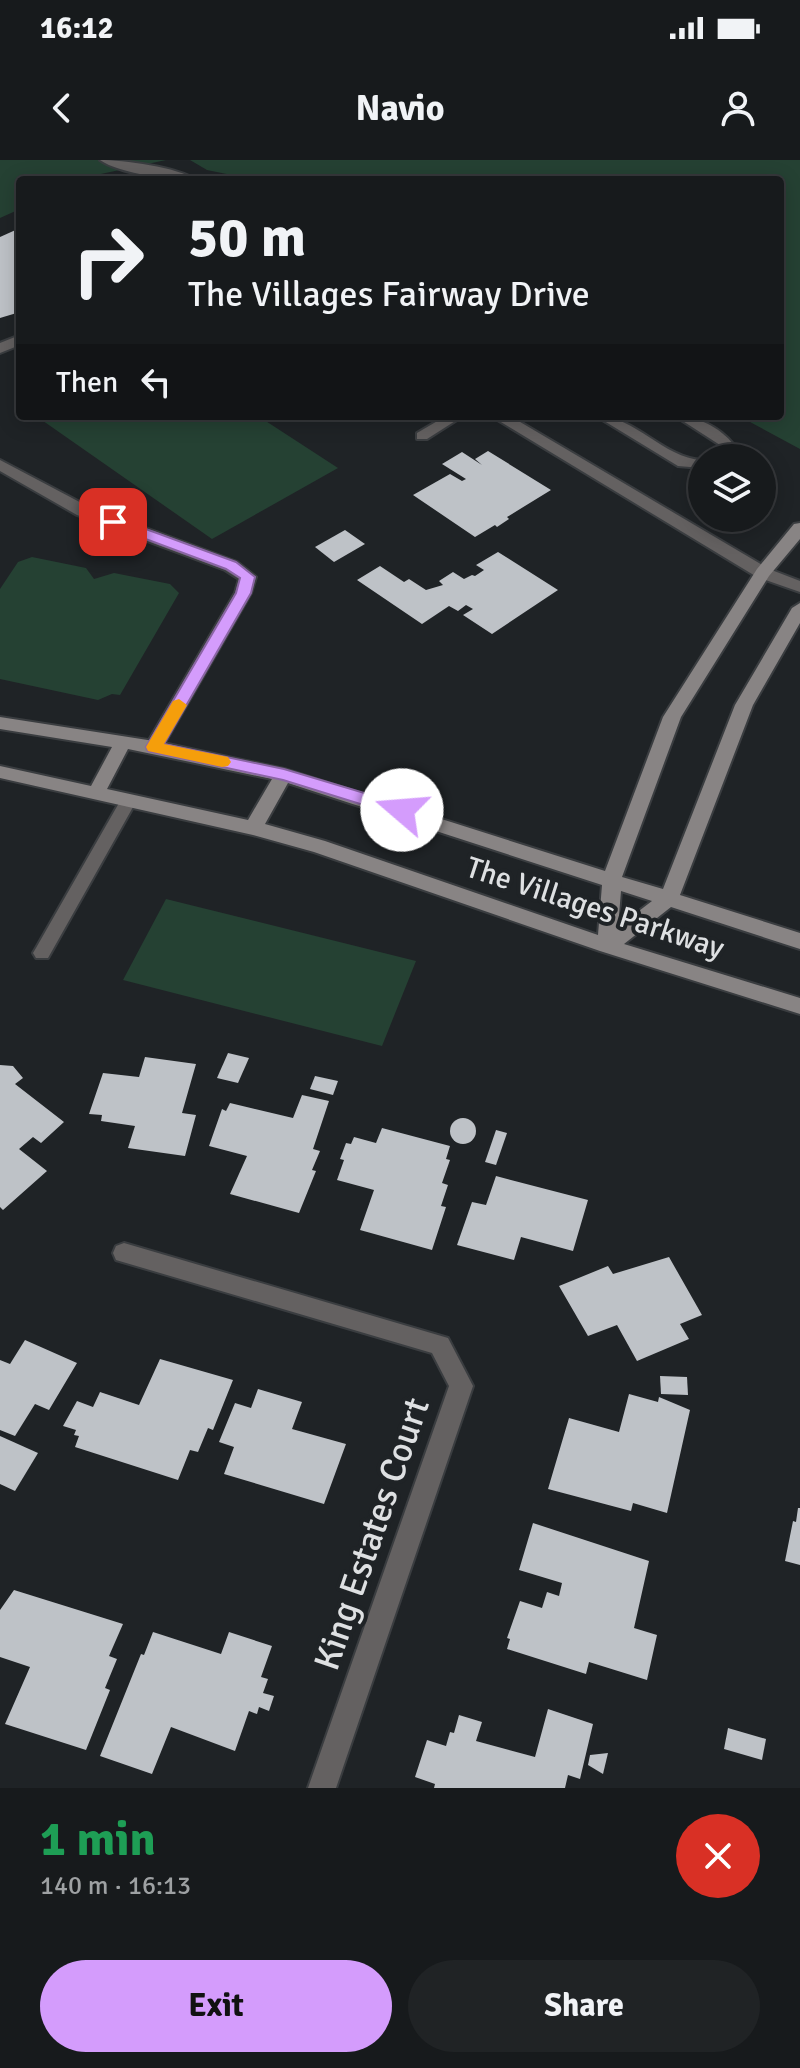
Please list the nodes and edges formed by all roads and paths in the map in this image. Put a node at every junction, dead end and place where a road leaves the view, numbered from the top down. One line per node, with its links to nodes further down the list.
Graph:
1 (106, 160): 2 (lane)
2 (180, 176)
3 (449, 420): 7 (lane)
4 (506, 420): 12 (street)
5 (610, 420): 9 (lane)
6 (689, 420): 8 (lane)
7 (422, 436)
8 (726, 444)
9 (688, 463)
10 (0, 465): 17 (street)
11 (800, 528): 12 (street)
12 (763, 573): 13 (street); 23 (street)
13 (800, 587)
14 (800, 608): 24 (street)
15 (0, 723): 16 (street, The Villages Parkway)
16 (123, 742): 17 (street, The Villages Parkway); 20 (street)
17 (154, 747): 19 (street, The Villages Parkway)
18 (0, 772): 20 (street, The Villages Parkway)
19 (284, 775): 22 (street); 23 (street, The Villages Parkway)
20 (96, 793): 21 (street, The Villages Parkway)
21 (129, 800): 22 (street, The Villages Parkway); 27 (lane)
22 (253, 828): 26 (street, The Villages Parkway)
23 (612, 879): 24 (street, The Villages Parkway); 26 (street)
24 (669, 898): 25 (street, The Villages Parkway); 26 (street)
25 (800, 941)
26 (607, 946): 28 (street, The Villages Parkway)
27 (42, 953)
28 (800, 1006)
29 (124, 1253): 30 (street, King Estates Court)
30 (322, 1788)

